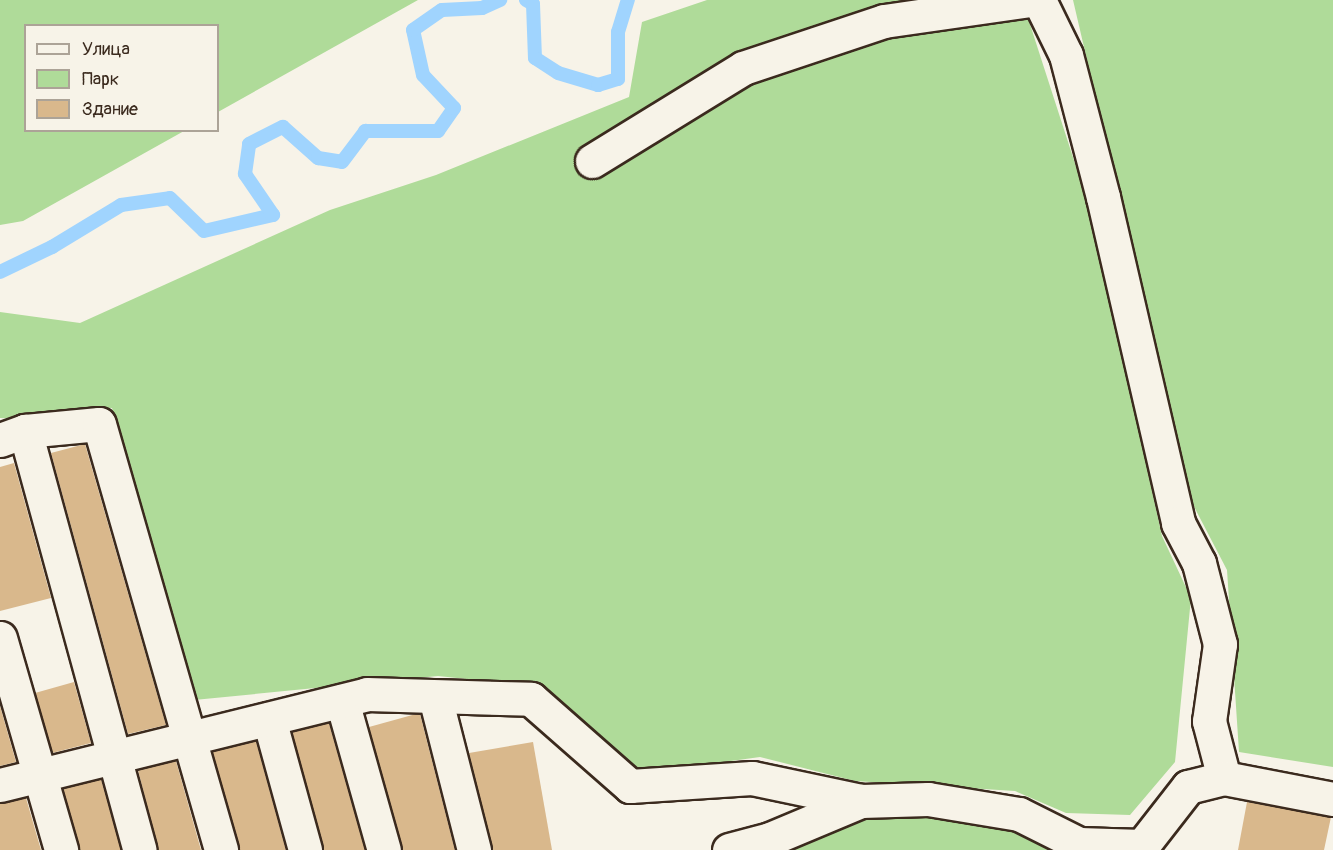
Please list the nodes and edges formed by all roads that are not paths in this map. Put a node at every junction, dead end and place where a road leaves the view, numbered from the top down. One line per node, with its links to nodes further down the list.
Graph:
1 (1030, 0): 3 (lane)
2 (1039, 0): 12 (lane)
3 (592, 161)
4 (13, 436): 9 (lane); 10 (lane)
5 (0, 638): 11 (lane)
6 (435, 697): 7 (lane); 15 (lane); 21 (lane)
7 (342, 701): 8 (lane); 20 (lane)
8 (269, 719): 9 (lane); 19 (lane)
9 (189, 739): 10 (lane); 18 (lane)
10 (115, 757): 11 (lane); 17 (lane)
11 (39, 776): 13 (lane); 16 (lane)
12 (1224, 778): 14 (lane); 15 (lane)
13 (0, 785)
14 (1333, 799)
15 (861, 801): 22 (lane)
16 (61, 850)
17 (140, 850)
18 (221, 850)
19 (305, 850)
20 (384, 850)
21 (474, 850)
22 (729, 850)

